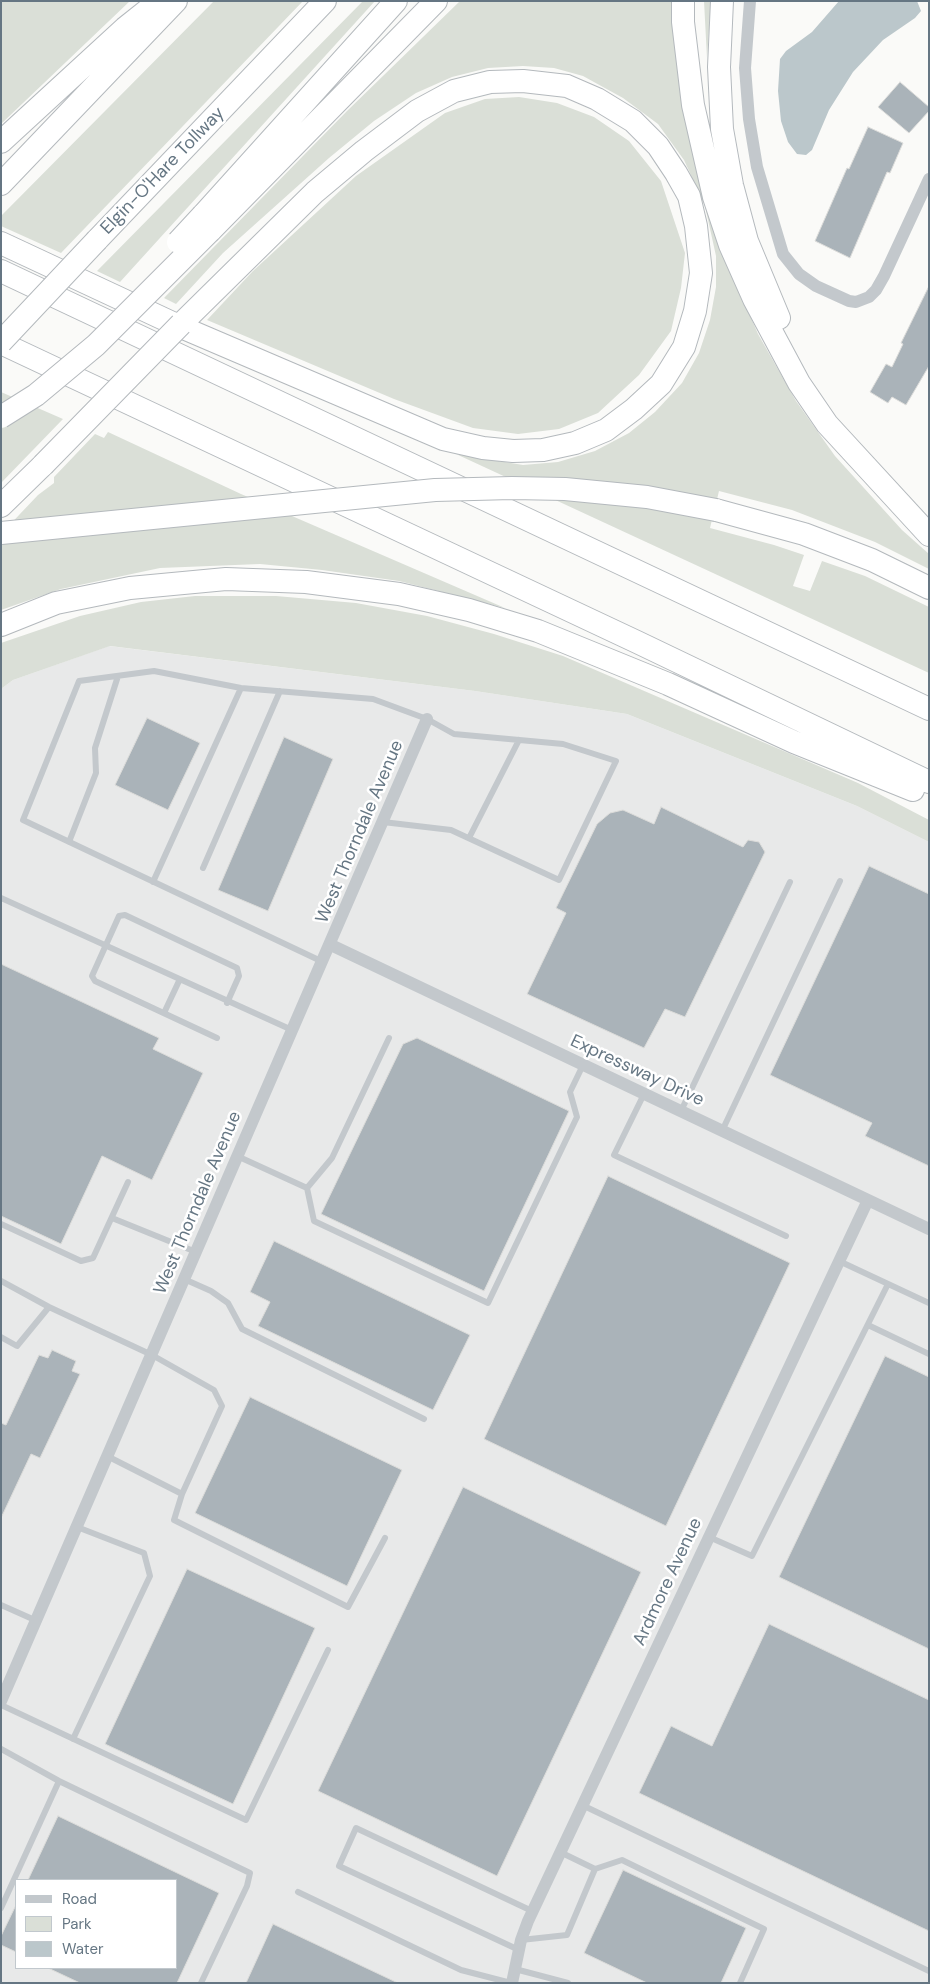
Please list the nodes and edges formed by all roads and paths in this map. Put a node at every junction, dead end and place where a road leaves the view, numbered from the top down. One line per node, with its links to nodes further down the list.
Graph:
1 (160, 1): 9 (highway)
2 (176, 1): 11 (highway)
3 (325, 1): 15 (highway, Elgin-O'Hare Tollway, bridge)
4 (396, 1): 12 (highway)
5 (436, 1): 12 (highway)
6 (683, 1): 20 (highway)
7 (722, 1): 20 (highway)
8 (750, 1): 10 (street)
9 (1, 142)
10 (929, 180)
11 (1, 184)
12 (207, 223): 17 (highway, bridge); 18 (highway, bridge)
13 (1, 243): 21 (highway, bridge)
14 (1, 271): 29 (highway)
15 (1, 342): 19 (highway)
16 (1, 355): 19 (highway)
17 (1, 403)
18 (1, 416)
19 (197, 436): 32 (highway)
20 (853, 452): 23 (highway)
21 (1, 506)
22 (1, 532): 24 (highway, bridge)
23 (929, 535)
24 (929, 588)
25 (1, 626): 33 (highway)
26 (118, 676): 27 (lane); 36 (lane); 36 (lane)
27 (241, 688): 28 (lane); 39 (lane)
28 (280, 691): 30 (lane); 37 (lane)
29 (929, 709)
30 (428, 719): 31 (lane); 34 (street, West Thorndale Avenue)
31 (519, 740): 35 (lane); 35 (lane)
32 (929, 782)
33 (929, 796)
34 (383, 822): 35 (lane); 42 (street, West Thorndale Avenue)
35 (469, 838)
36 (70, 842): 39 (lane)
37 (204, 868)
38 (840, 881): 54 (lane)
39 (153, 882): 44 (lane)
40 (790, 882): 53 (lane)
41 (1, 898): 43 (lane)
42 (331, 945): 44 (street, West Thorndale Avenue); 51 (street, Expressway Drive)
43 (105, 946): 45 (lane); 46 (lane); 47 (lane)
44 (324, 962): 48 (street, West Thorndale Avenue)
45 (179, 981): 46 (lane); 47 (lane)
46 (227, 1003): 48 (lane)
47 (164, 1013): 49 (lane)
48 (293, 1031): 55 (street, West Thorndale Avenue)
49 (217, 1038)
50 (389, 1038): 57 (lane)
51 (583, 1065): 52 (street, Expressway Drive); 57 (lane)
52 (644, 1094): 53 (street, Expressway Drive); 62 (lane)
53 (681, 1111): 54 (street, Expressway Drive)
54 (722, 1131): 58 (street, Expressway Drive)
55 (237, 1156): 57 (lane); 63 (street, West Thorndale Avenue)
56 (128, 1182): 59 (lane)
57 (307, 1188)
58 (868, 1200): 61 (street, Expressway Drive); 64 (street, Ardmore Avenue)
59 (112, 1218): 60 (lane); 63 (lane)
60 (1, 1224)
61 (929, 1229)
62 (786, 1236)
63 (196, 1252): 65 (street, West Thorndale Avenue)
64 (839, 1261): 67 (lane); 78 (street, Ardmore Avenue)
65 (184, 1279): 73 (street, West Thorndale Avenue); 74 (lane)
66 (1, 1281): 69 (lane)
67 (888, 1284): 68 (lane); 70 (lane)
68 (929, 1303)
69 (49, 1307): 71 (lane); 73 (lane)
70 (868, 1325): 72 (lane); 78 (lane)
71 (1, 1337)
72 (929, 1354)
73 (152, 1355): 75 (street, West Thorndale Avenue); 76 (lane)
74 (424, 1419)
75 (107, 1456): 76 (lane); 77 (street, West Thorndale Avenue)
76 (182, 1494): 79 (lane)
77 (76, 1527): 81 (street, West Thorndale Avenue); 85 (lane)
78 (709, 1537): 88 (street, Ardmore Avenue)
79 (385, 1538)
80 (1, 1605): 81 (lane)
81 (37, 1621): 83 (street, West Thorndale Avenue)
82 (328, 1650): 85 (lane)
83 (1, 1701)
84 (1, 1705): 85 (lane)
85 (73, 1740)
86 (1, 1749): 87 (lane)
87 (59, 1781): 92 (lane); 97 (lane)
88 (582, 1805): 89 (street, Ardmore Avenue); 96 (lane)
89 (560, 1852): 90 (lane); 93 (street, Ardmore Avenue)
90 (595, 1869): 94 (lane); 100 (lane)
91 (298, 1892): 98 (lane)
92 (1, 1908)
93 (532, 1911): 94 (street, Ardmore Avenue); 94 (lane)
94 (520, 1945): 95 (street, Ardmore Avenue)
95 (515, 1969): 98 (street, Ardmore Avenue); 99 (lane)
96 (929, 1971)
97 (201, 1983)
98 (511, 1983)
99 (568, 1983)
100 (740, 1983)

